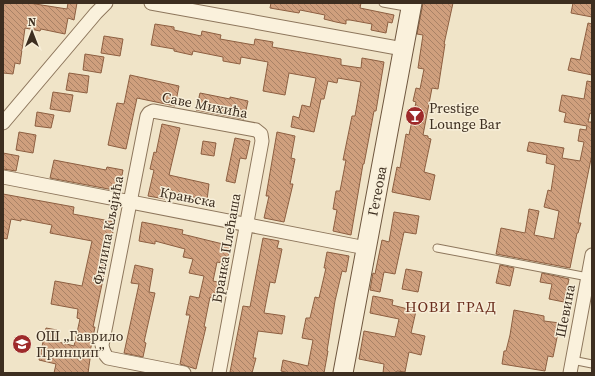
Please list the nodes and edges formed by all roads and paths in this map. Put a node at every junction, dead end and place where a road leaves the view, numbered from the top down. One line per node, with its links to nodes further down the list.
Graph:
1 (106, 3): 7 (street)
2 (151, 3): 5 (street)
3 (383, 3): 4 (lane, Гетеова)
4 (412, 6): 5 (main road, Гетеова)
5 (403, 49): 12 (main road, Гетеова)
6 (149, 113): 8 (street, Саве Михића); 10 (street, Филипа Кљајића)
7 (3, 123)
8 (256, 130): 11 (street, Бранка Плећаша)
9 (3, 177): 10 (street, Крањска)
10 (130, 202): 11 (street, Крањска); 18 (street, Филипа Кљајића)
11 (246, 225): 12 (street, Крањска); 19 (street, Бранка Плећаша)
12 (366, 248): 20 (main road, Гетеова)
13 (437, 248): 15 (lane)
14 (592, 255): 15 (street, Шевина)
15 (588, 277): 17 (street, Шевина)
16 (592, 364): 17 (lane)
17 (571, 367)
18 (184, 373)
19 (219, 373)
20 (343, 373)

